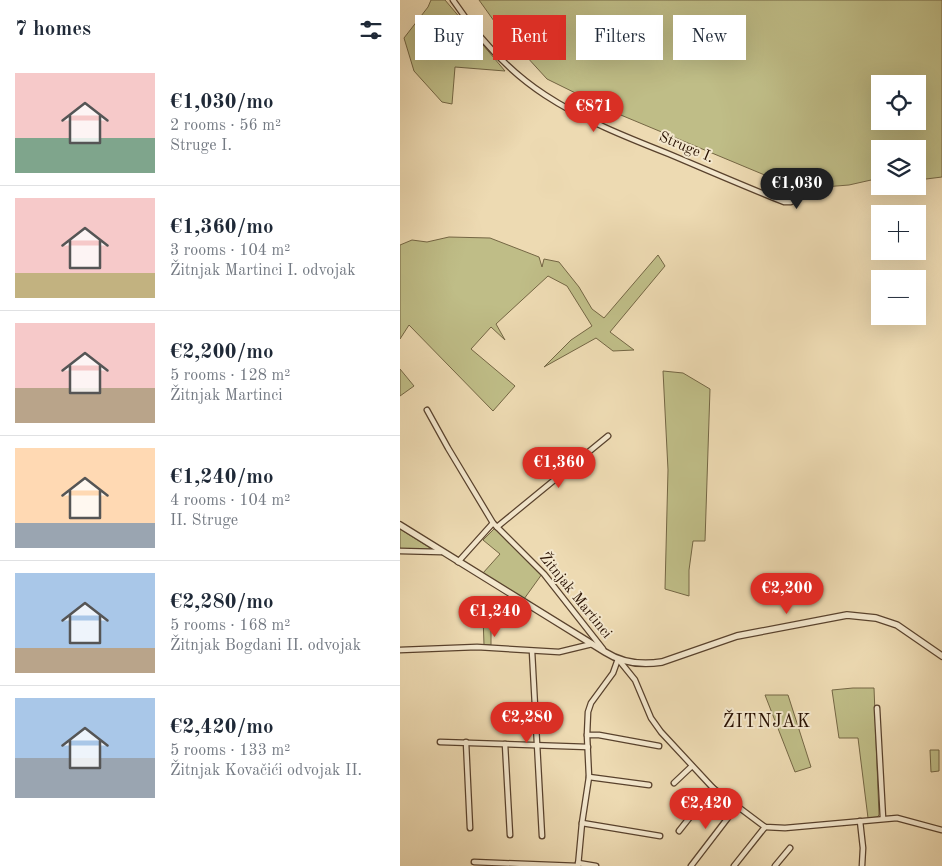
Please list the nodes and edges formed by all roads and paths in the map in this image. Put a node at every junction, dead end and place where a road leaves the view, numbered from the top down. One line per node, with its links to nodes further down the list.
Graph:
1 (453, 0): 2 (street, Struge I.)
2 (800, 190)
3 (427, 410): 6 (street, Žitnjak Martinci)
4 (608, 436): 6 (street)
5 (400, 525): 8 (street)
6 (495, 525): 9 (street); 13 (street, Žitnjak Martinci)
7 (400, 551): 8 (street)
8 (442, 552): 9 (street)
9 (458, 562): 10 (street)
10 (592, 644): 12 (street); 13 (street)
11 (400, 650): 12 (street)
12 (532, 651): 21 (street)
13 (605, 652): 15 (street, Žitnjak Martinci)
14 (942, 656): 15 (street, Žitnjak Martinci)
15 (618, 659): 17 (street); 24 (street)
16 (877, 708): 30 (street)
17 (587, 735): 22 (street); 23 (street)
18 (440, 742): 19 (street)
19 (466, 742): 20 (street); 34 (street)
20 (505, 744): 21 (street); 37 (street)
21 (537, 746): 23 (street); 38 (street)
22 (659, 746)
23 (588, 747): 25 (street)
24 (692, 766): 26 (street); 28 (street)
25 (589, 777): 27 (street); 32 (street)
26 (674, 782)
27 (649, 785)
28 (713, 788): 29 (street); 36 (street)
29 (737, 806): 33 (street); 44 (street)
30 (883, 818): 31 (street); 35 (street)
31 (860, 821): 33 (street); 47 (street)
32 (582, 823): 39 (street); 42 (street)
33 (765, 827): 45 (street)
34 (470, 828)
35 (942, 830)
36 (679, 831)
37 (510, 835)
38 (542, 836)
39 (660, 836)
40 (790, 848): 46 (street)
41 (474, 862): 42 (street)
42 (578, 865): 43 (street)
43 (596, 866)
44 (691, 866)
45 (734, 866)
46 (775, 866)
47 (862, 866)

